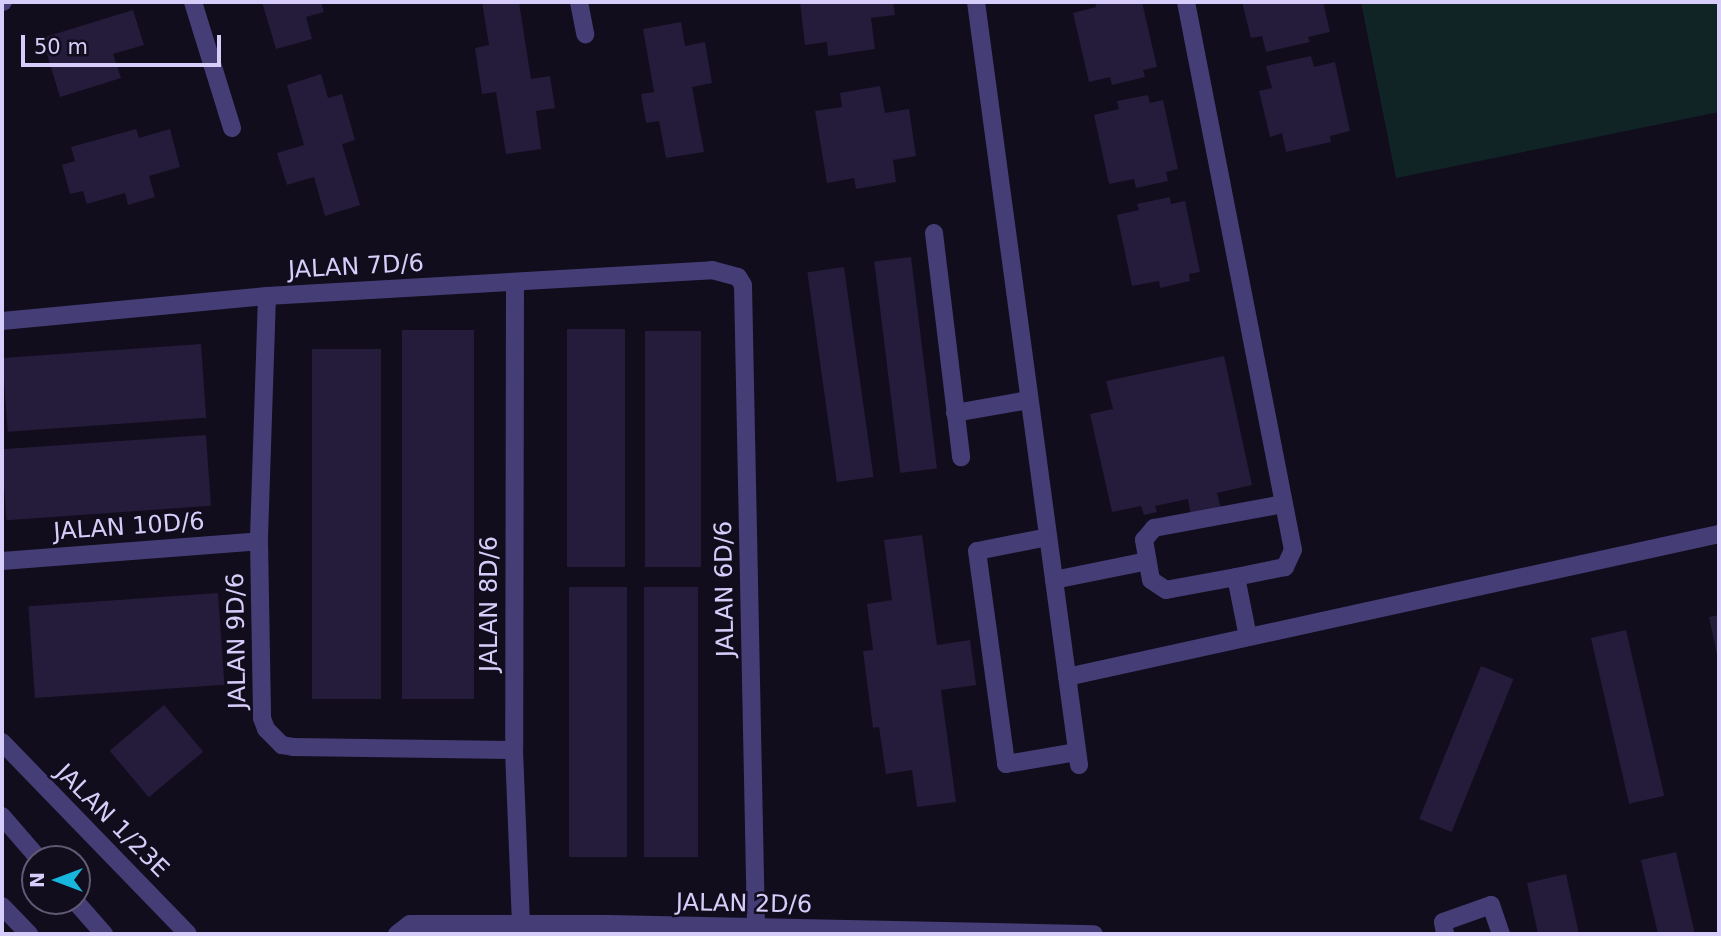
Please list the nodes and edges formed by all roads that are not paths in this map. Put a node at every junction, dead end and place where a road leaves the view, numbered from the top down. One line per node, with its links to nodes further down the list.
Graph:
1 (193, 2): 6 (street)
2 (579, 2): 5 (street)
3 (976, 2): 12 (street)
4 (1186, 2): 15 (street)
5 (585, 34)
6 (232, 128)
7 (934, 233): 13 (street)
8 (712, 270): 9 (street, JALAN 7D/6); 33 (street, JALAN 6D/6)
9 (515, 284): 10 (street, JALAN 7D/6); 26 (street, JALAN 8D/6)
10 (267, 296): 11 (street, JALAN 7D/6); 18 (street, JALAN 9D/6)
11 (2, 321)
12 (1030, 400): 13 (street); 17 (street)
13 (955, 413): 14 (street)
14 (961, 457)
15 (1284, 504): 20 (street); 21 (street)
16 (1719, 534): 23 (street)
17 (1048, 537): 22 (street); 24 (street)
18 (259, 541): 19 (street, JALAN 10D/6); 26 (street, JALAN 9D/6)
19 (2, 561)
20 (1147, 561): 21 (street); 22 (street)
21 (1236, 577): 23 (street)
22 (1054, 580): 24 (street)
23 (1248, 637): 24 (street)
24 (1067, 677)
25 (2, 742): 37 (street, JALAN 1/23E)
26 (514, 750): 31 (street, JALAN 8D/6)
27 (2, 816): 28 (street)
28 (27, 845)
29 (2, 906): 35 (street)
30 (87, 915): 36 (street)
31 (521, 925): 32 (street, JALAN 2D/6); 38 (street, JALAN 2D/6)
32 (608, 929): 33 (street, JALAN 2D/6)
33 (756, 929): 34 (street, JALAN 2D/6)
34 (847, 932): 39 (street, JALAN 2D/6)
35 (29, 934)
36 (104, 934)
37 (188, 934)
38 (397, 934)
39 (1088, 934): 40 (street, JALAN 2D/6)
40 (1094, 934)
41 (1445, 934): 42 (street)
42 (1501, 934)

